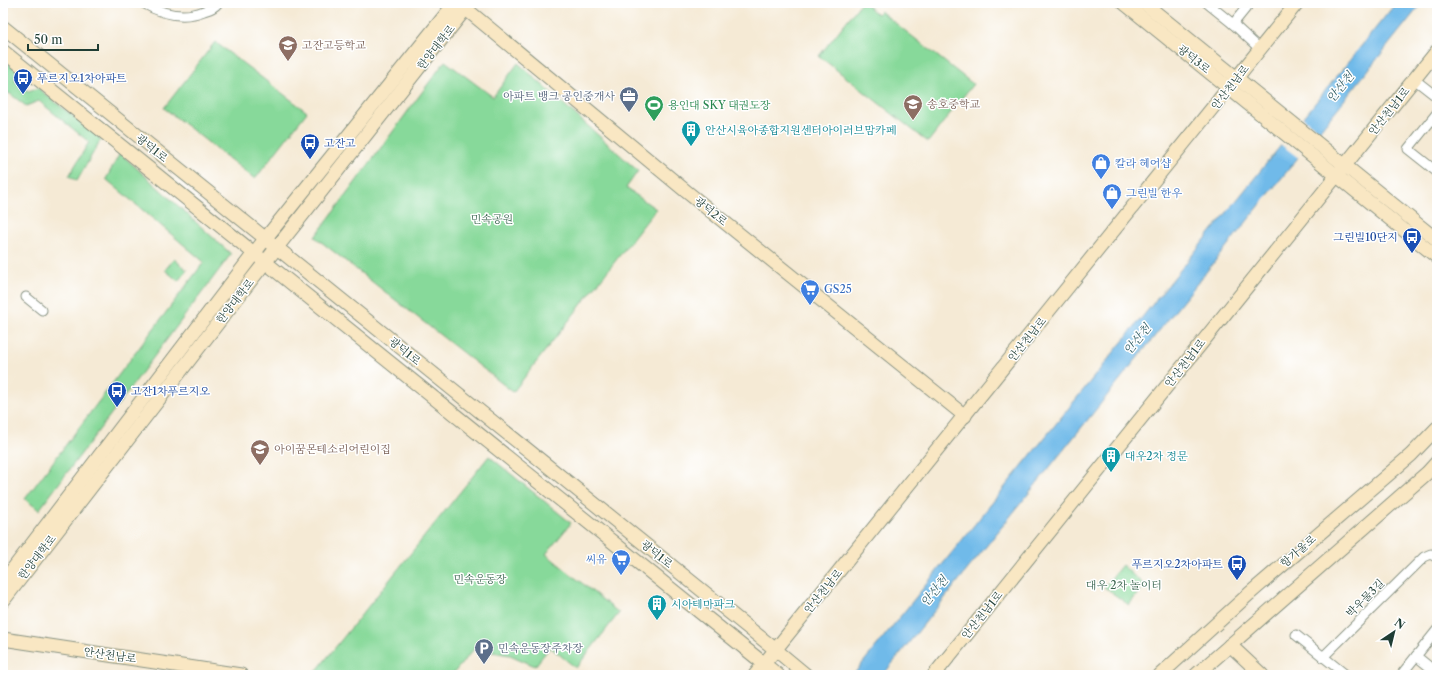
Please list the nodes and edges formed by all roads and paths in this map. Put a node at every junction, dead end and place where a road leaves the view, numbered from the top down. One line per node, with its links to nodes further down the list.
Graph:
1 (143, 3): 2 (street)
2 (218, 3)
3 (1124, 3): 15 (street, 광덕3로)
4 (1144, 3): 15 (street, 광덕3로)
5 (1207, 3): 9 (street)
6 (1250, 3): 9 (street)
7 (1297, 3): 11 (street, 안산천남로)
8 (462, 4): 22 (street, 한양대학로); 24 (street, 한양대학로); 30 (street, 광덕2로)
9 (1233, 24): 11 (street)
10 (3, 27): 22 (street, 광덕1로)
11 (1260, 49): 15 (street, 안산천남로)
12 (3, 51): 25 (street, 광덕1로)
13 (1437, 51): 14 (street, 안산천남1로)
14 (1414, 79): 16 (street); 19 (street, 안산천남1로)
15 (1233, 83): 17 (street, 광덕3로); 30 (street, 안산천남로)
16 (1437, 97)
17 (1267, 111): 19 (street); 20 (street)
18 (1437, 113): 21 (street)
19 (1340, 162): 20 (street, 안산천남1로); 23 (street)
20 (1332, 172): 26 (street); 49 (street, 안산천남1로)
21 (1437, 172)
22 (266, 239): 24 (street, 광덕1로); 25 (street, 한양대학로)
23 (1437, 240)
24 (277, 248): 27 (street, 한양대학로); 40 (street, 광덕1로)
25 (254, 254): 27 (street, 광덕1로); 34 (street, 한양대학로)
26 (1437, 257)
27 (265, 262): 35 (street, 한양대학로); 43 (street, 광덕1로)
28 (26, 297): 29 (street)
29 (42, 310)
30 (965, 416): 40 (street, 안산천남로)
31 (1437, 428): 50 (street, 항가울로)
32 (1437, 462): 39 (street)
33 (1437, 558): 42 (street, 박우물3길)
34 (3, 582)
35 (3, 601)
36 (1437, 630): 41 (street)
37 (1296, 635): 42 (street)
38 (3, 639): 45 (street, 안산천남로)
39 (1230, 645): 51 (street); 52 (street)
40 (776, 650): 43 (street, 안산천남로); 48 (street, 광덕1로)
41 (1416, 656): 44 (street); 54 (street)
42 (1323, 657): 53 (street)
43 (764, 664): 46 (street, 안산천남로); 47 (street, 광덕1로)
44 (1437, 673)
45 (241, 675)
46 (755, 675)
47 (778, 675)
48 (806, 675)
49 (934, 675)
50 (1160, 675)
51 (1196, 675)
52 (1262, 675)
53 (1346, 675)
54 (1401, 675)

